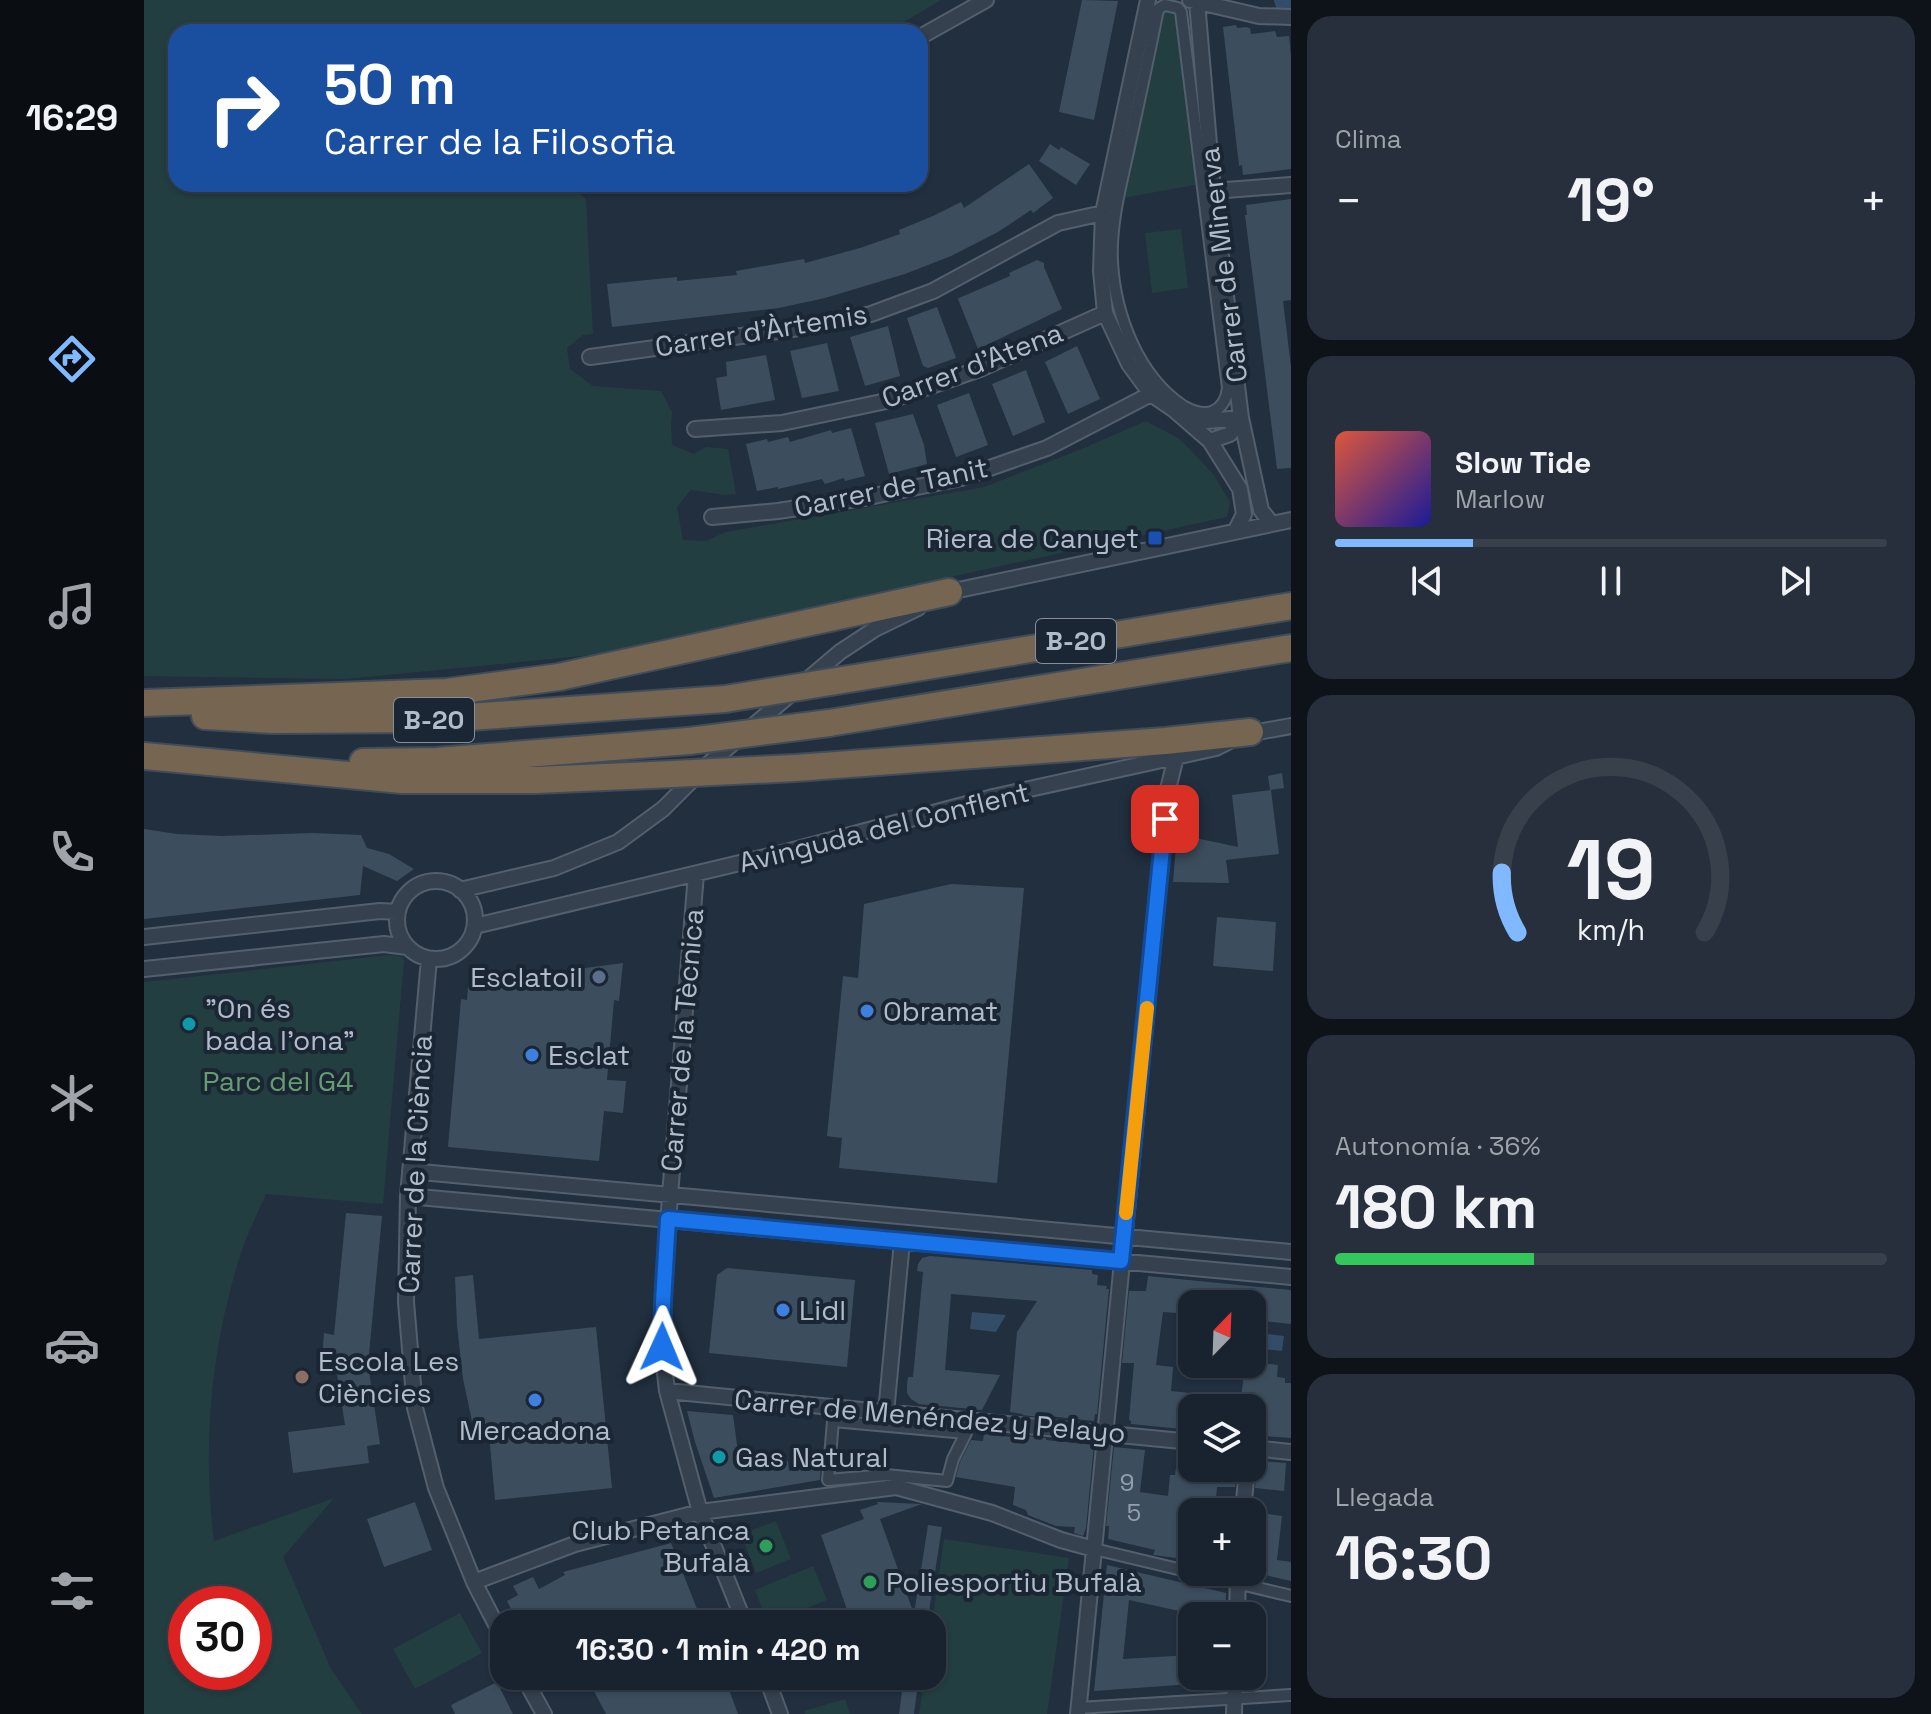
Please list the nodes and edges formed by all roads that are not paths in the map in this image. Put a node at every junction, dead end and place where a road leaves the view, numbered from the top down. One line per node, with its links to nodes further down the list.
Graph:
1 (986, 0): 5 (street)
2 (1148, 0): 8 (street)
3 (1193, 1): 4 (street); 7 (street, Carrer de Minerva)
4 (1291, 17)
5 (928, 33)
6 (1291, 185): 7 (street)
7 (1213, 191): 13 (street, Carrer de Minerva)
8 (1103, 213): 9 (street); 10 (street, Carrer d'Àrtemis)
9 (1105, 313): 11 (street); 14 (street, Carrer d'Atena)
10 (590, 357)
11 (1153, 387): 11 (street); 12 (street); 16 (street, Carrer de Tanit)
12 (1173, 409): 13 (street); 15 (street)
13 (1241, 418): 15 (street); 18 (street, Carrer de Minerva)
14 (695, 429)
15 (1210, 441): 19 (street)
16 (712, 517)
17 (1291, 520): 18 (street)
18 (1271, 523): 19 (street)
19 (1235, 532): 20 (street)
20 (949, 592): 23 (highway); 31 (street)
21 (1291, 606): 24 (highway, B-20, bridge)
22 (1291, 648): 29 (highway, B-20, bridge)
23 (144, 703)
24 (144, 710)
25 (1291, 726): 26 (street, Avinguda del Conflent)
26 (1250, 732): 28 (street, Avinguda del Conflent); 29 (highway, bridge)
27 (144, 756): 29 (highway, B-20)
28 (1176, 757): 30 (street, Avinguda del Conflent); 42 (street)
29 (252, 765)
30 (696, 874): 33 (street, Avinguda del Conflent); 39 (street, Carrer de la Tècnica)
31 (460, 890): 32 (street); 33 (street)
32 (398, 912): 34 (street); 35 (street)
33 (475, 926): 36 (street)
34 (144, 937)
35 (407, 947): 36 (street); 37 (street)
36 (429, 959): 38 (street, Carrer de la Ciència)
37 (144, 969)
38 (410, 1171): 39 (street); 40 (street, Carrer de la Ciència)
39 (670, 1195): 41 (street, Carrer de la Tècnica); 42 (street)
40 (408, 1196): 41 (street); 57 (street, Carrer de la Ciència)
41 (668, 1219): 43 (street); 47 (street, Carrer de la Tècnica)
42 (1124, 1236): 44 (street); 45 (street)
43 (902, 1241): 45 (street); 48 (street)
44 (1291, 1252)
45 (1121, 1261): 46 (street); 49 (street)
46 (1291, 1277)
47 (667, 1391): 48 (street, Carrer de Menéndez y Pelayo); 54 (street, Carrer de la Tècnica)
48 (886, 1413): 49 (street, Carrer de Menéndez y Pelayo)
49 (1106, 1433): 50 (street, Carrer de Menéndez y Pelayo); 55 (street)
50 (1178, 1441)
51 (1266, 1449): 52 (street)
52 (1291, 1452)
53 (828, 1480): 53 (street)
54 (700, 1512): 55 (street); 57 (street); 60 (street, Carrer de la Tècnica)
55 (1094, 1549): 56 (street); 66 (street)
56 (1178, 1566)
57 (474, 1582): 61 (street, Carrer de la Ciència)
58 (1262, 1586): 59 (street)
59 (1291, 1596)
60 (739, 1610)
61 (490, 1613)
62 (531, 1690): 67 (street)
63 (771, 1690): 68 (street)
64 (1291, 1695): 65 (street)
65 (1235, 1707): 66 (street)
66 (1078, 1711)
67 (544, 1714)
68 (780, 1714)

